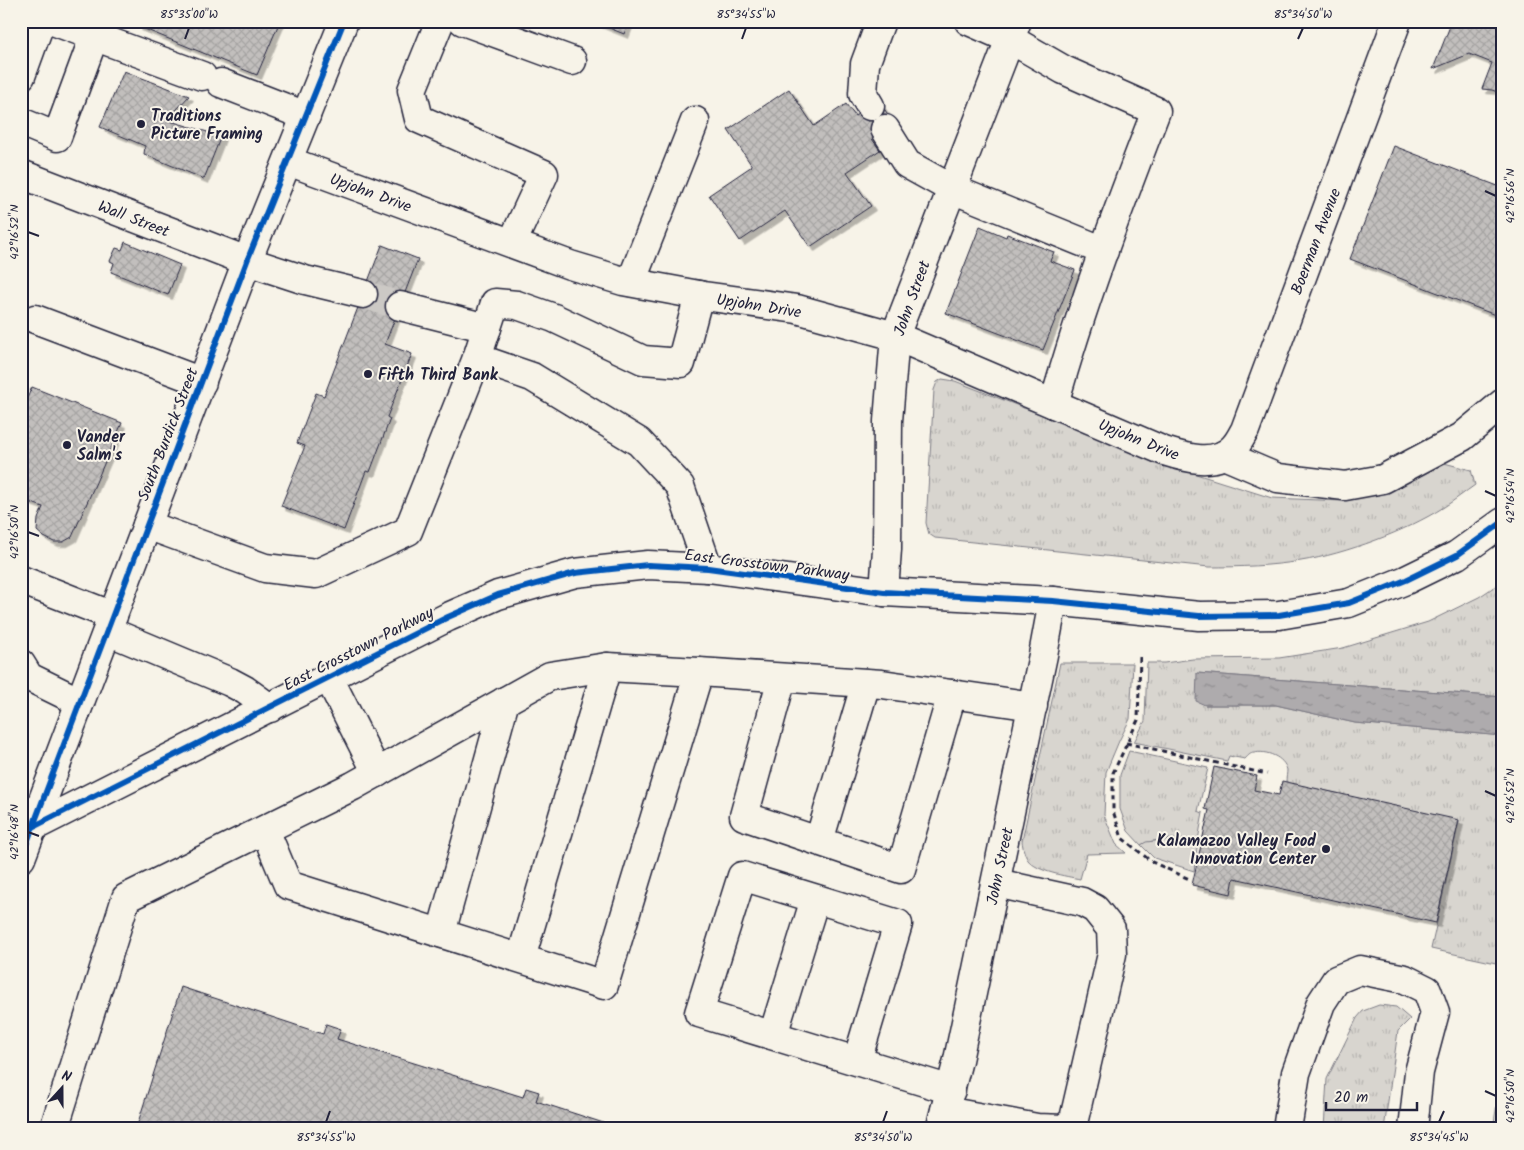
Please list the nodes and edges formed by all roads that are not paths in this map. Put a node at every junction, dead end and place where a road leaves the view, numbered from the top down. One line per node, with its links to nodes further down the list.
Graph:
1 (41, 21): 12 (street)
2 (53, 21): 10 (street)
3 (344, 21): 14 (street, South Burdick Street)
4 (440, 21): 21 (street)
5 (463, 21): 11 (street)
6 (881, 21): 13 (street)
7 (969, 21): 9 (street)
8 (1397, 21): 35 (street, Boerman Avenue)
9 (1013, 30): 20 (street, John Street); 22 (street)
10 (94, 37): 14 (street); 16 (street)
11 (572, 61)
12 (21, 76)
13 (870, 106)
14 (306, 116): 18 (street, South Burdick Street)
15 (694, 121): 24 (street)
16 (21, 122)
17 (885, 129): 20 (street)
18 (288, 161): 21 (street, Upjohn Drive); 23 (street, South Burdick Street)
19 (21, 174): 23 (street, Wall Street)
20 (952, 189): 22 (street); 30 (street, John Street)
21 (512, 244): 24 (street, Upjohn Drive)
22 (1104, 251): 34 (street)
23 (248, 261): 25 (street, Wall Street); 32 (street, South Burdick Street)
24 (631, 282): 26 (street, Upjohn Drive)
25 (363, 294)
26 (699, 295): 29 (street); 30 (street, Upjohn Drive)
27 (400, 306): 29 (street)
28 (35, 319): 32 (street)
29 (487, 328): 31 (street)
30 (895, 336): 34 (street, Upjohn Drive); 40 (street, John Street)
31 (477, 358): 37 (street); 38 (street)
32 (202, 382): 37 (street, South Burdick Street)
33 (1503, 403): 35 (street)
34 (1054, 404): 35 (street, Upjohn Drive)
35 (1224, 455)
36 (1503, 522): 41 (street, East Crosstown Parkway)
37 (147, 525): 42 (street, South Burdick Street)
38 (708, 568): 40 (street, East Crosstown Parkway); 46 (street, East Crosstown Parkway)
39 (21, 580): 42 (street)
40 (884, 592): 41 (street, East Crosstown Parkway)
41 (1053, 601): 52 (street, John Street)
42 (110, 623): 51 (street, South Burdick Street); 53 (street)
43 (21, 664): 51 (street)
44 (607, 666): 45 (street); 50 (street); 62 (street)
45 (699, 672): 47 (street); 62 (street)
46 (328, 678): 53 (street, East Crosstown Parkway); 54 (street)
47 (782, 678): 48 (street); 57 (street)
48 (866, 683): 49 (street); 57 (street)
49 (952, 694): 52 (street); 57 (street)
50 (505, 701): 54 (street); 61 (street)
51 (80, 702): 55 (street, South Burdick Street)
52 (1033, 706): 59 (street, John Street)
53 (270, 708): 55 (street, East Crosstown Parkway)
54 (377, 773): 56 (street)
55 (25, 827): 58 (street, South Burdick Street)
56 (265, 830): 61 (street); 66 (street)
57 (818, 841)
58 (21, 858)
59 (996, 883): 65 (street, John Street); 67 (street)
60 (816, 899): 63 (street); 63 (street); 64 (street)
61 (441, 933): 62 (street)
62 (520, 958)
63 (773, 1036): 64 (street)
64 (857, 1061): 65 (street)
65 (945, 1110): 67 (street)
66 (54, 1129)
67 (1065, 1129)
68 (1286, 1129): 69 (street)
69 (1413, 1129)

